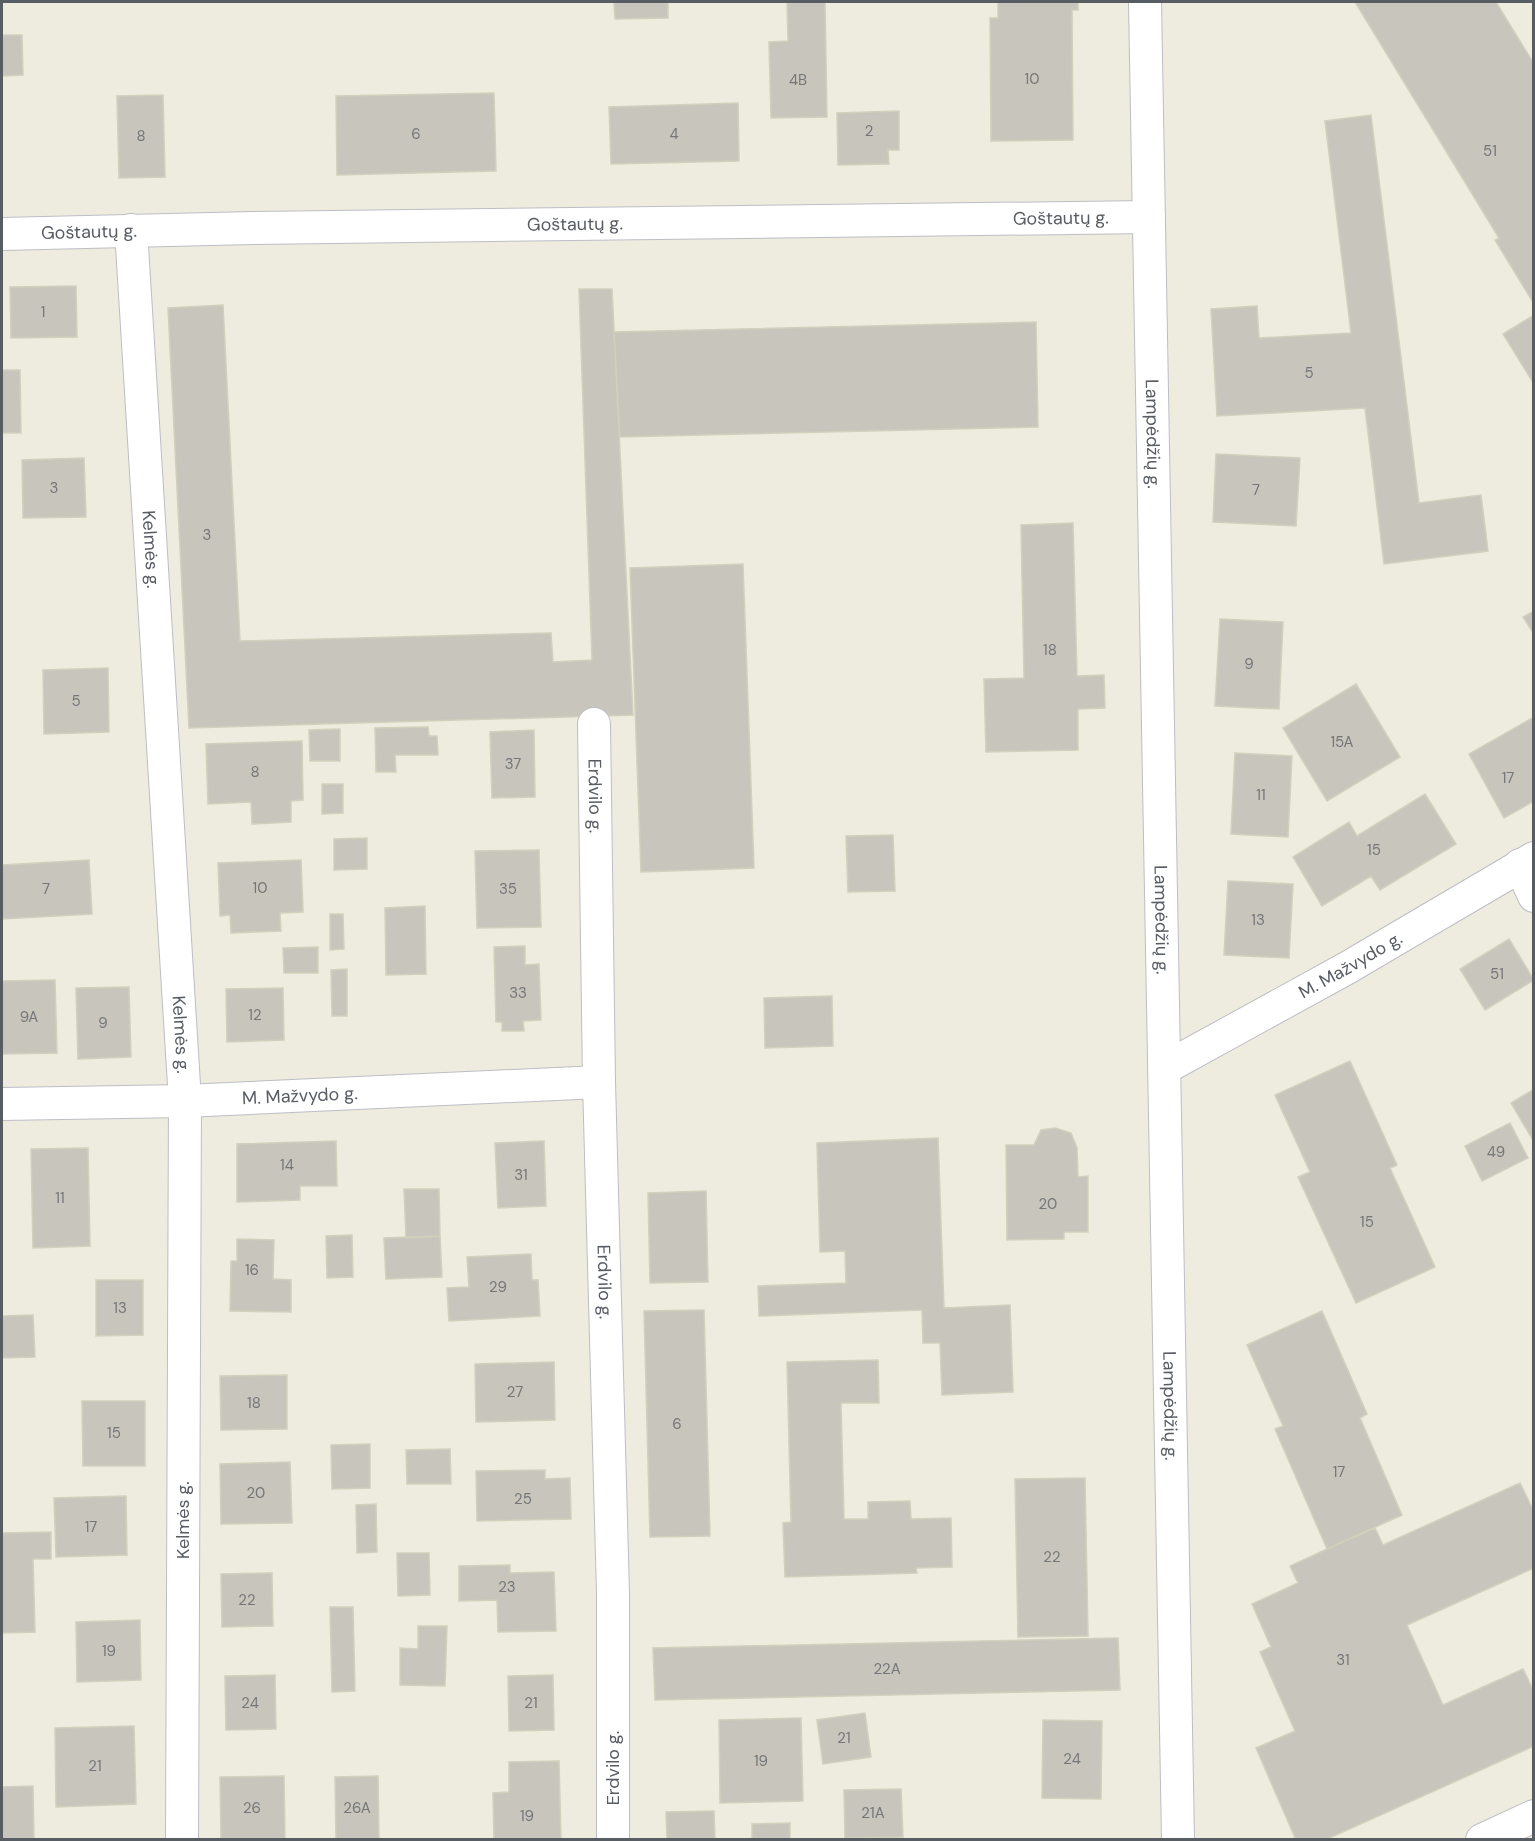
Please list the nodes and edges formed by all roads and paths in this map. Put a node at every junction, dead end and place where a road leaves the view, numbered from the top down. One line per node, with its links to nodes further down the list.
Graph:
1 (1145, 2): 2 (street, Lampėdžių g.)
2 (1149, 218): 3 (street, Goštautų g.); 8 (street, Lampėdžių g.)
3 (131, 230): 4 (street, Goštautų g.); 10 (street, Kelmės g.)
4 (2, 234)
5 (594, 724): 9 (street, Erdvilo g.)
6 (1527, 862): 7 (street); 8 (street, M. Mažvydo g.)
7 (1533, 896)
8 (1165, 1068): 15 (street, Lampėdžių g.)
9 (599, 1082): 10 (street, M. Mažvydo g.); 14 (street, Erdvilo g.)
10 (185, 1101): 11 (street, M. Mažvydo g.); 13 (street, Kelmės g.)
11 (2, 1104)
12 (1533, 1816): 16 (street)
13 (182, 1839)
14 (613, 1839)
15 (1178, 1839)
16 (1482, 1839)

